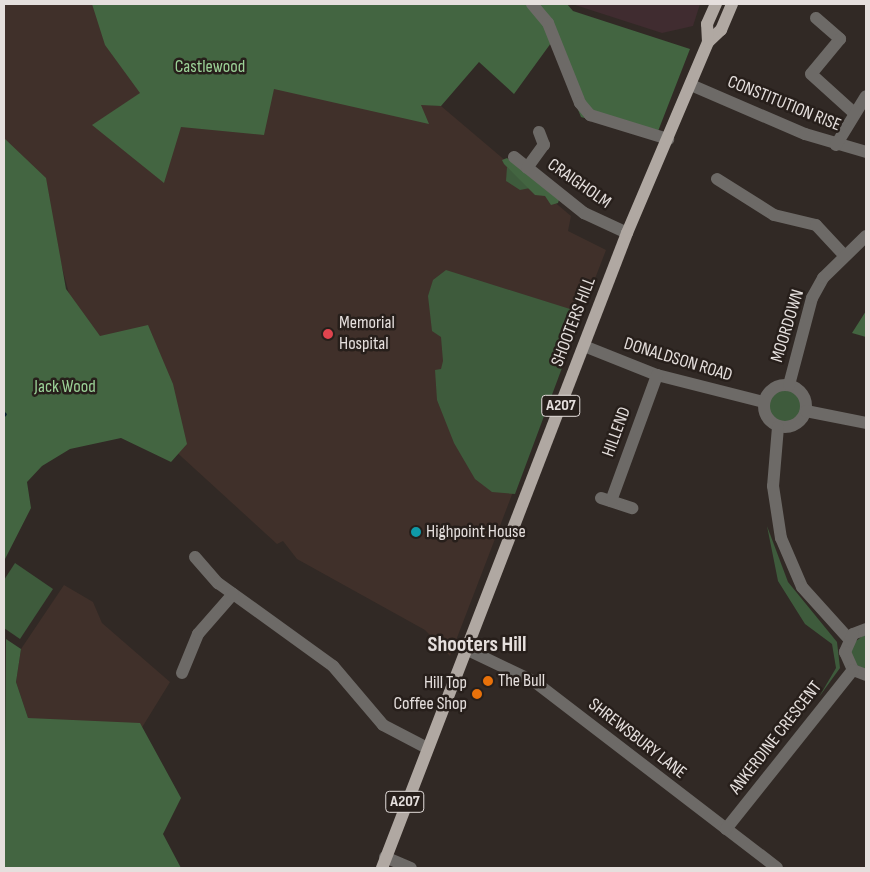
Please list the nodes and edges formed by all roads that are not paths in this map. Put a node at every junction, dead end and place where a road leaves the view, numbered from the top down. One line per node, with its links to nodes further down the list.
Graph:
1 (532, 4): 10 (street)
2 (716, 4): 5 (main road, SHOOTERS HILL / A207)
3 (732, 4): 5 (main road, SHOOTERS HILL / A207)
4 (816, 18): 8 (street)
5 (708, 42): 6 (main road, SHOOTERS HILL / A207)
6 (690, 85): 10 (main road, SHOOTERS HILL / A207); 11 (street, CONSTITUTION RISE)
7 (866, 96): 8 (street)
8 (853, 112): 11 (street)
9 (539, 132): 14 (street)
10 (668, 139): 16 (main road, SHOOTERS HILL / A207)
11 (836, 145): 12 (street, CONSTITUTION RISE)
12 (866, 152)
13 (514, 157): 14 (street, CRAIGHOLM)
14 (527, 168): 16 (street, CRAIGHOLM)
15 (717, 179): 18 (street)
16 (627, 233): 19 (main road, SHOOTERS HILL / A207)
17 (866, 236): 18 (street, MOORDOWN)
18 (844, 255): 21 (street, MOORDOWN)
19 (584, 346): 20 (street, DONALDSON ROAD); 31 (main road, SHOOTERS HILL / A207)
20 (656, 375): 22 (street, DONALDSON ROAD); 26 (street, HILLEND)
21 (789, 385): 22 (street, MOORDOWN); 23 (street, MOORDOWN)
22 (764, 402): 25 (street)
23 (806, 411): 24 (street); 25 (street)
24 (866, 423)
25 (778, 427): 30 (street)
26 (632, 508)
27 (195, 557): 28 (street)
28 (233, 594): 33 (street); 35 (street)
29 (866, 629): 30 (street)
30 (849, 639): 32 (street)
31 (468, 650): 35 (main road, SHOOTERS HILL / A207); 36 (street, SHREWSBURY LANE)
32 (853, 670): 34 (street); 36 (street, ANKERDINE CRESCENT)
33 (182, 673)
34 (866, 675)
35 (427, 748): 37 (main road, SHOOTERS HILL / A207)
36 (726, 829): 39 (street, SHREWSBURY LANE)
37 (384, 862): 38 (street)
38 (411, 868)
39 (777, 868)

